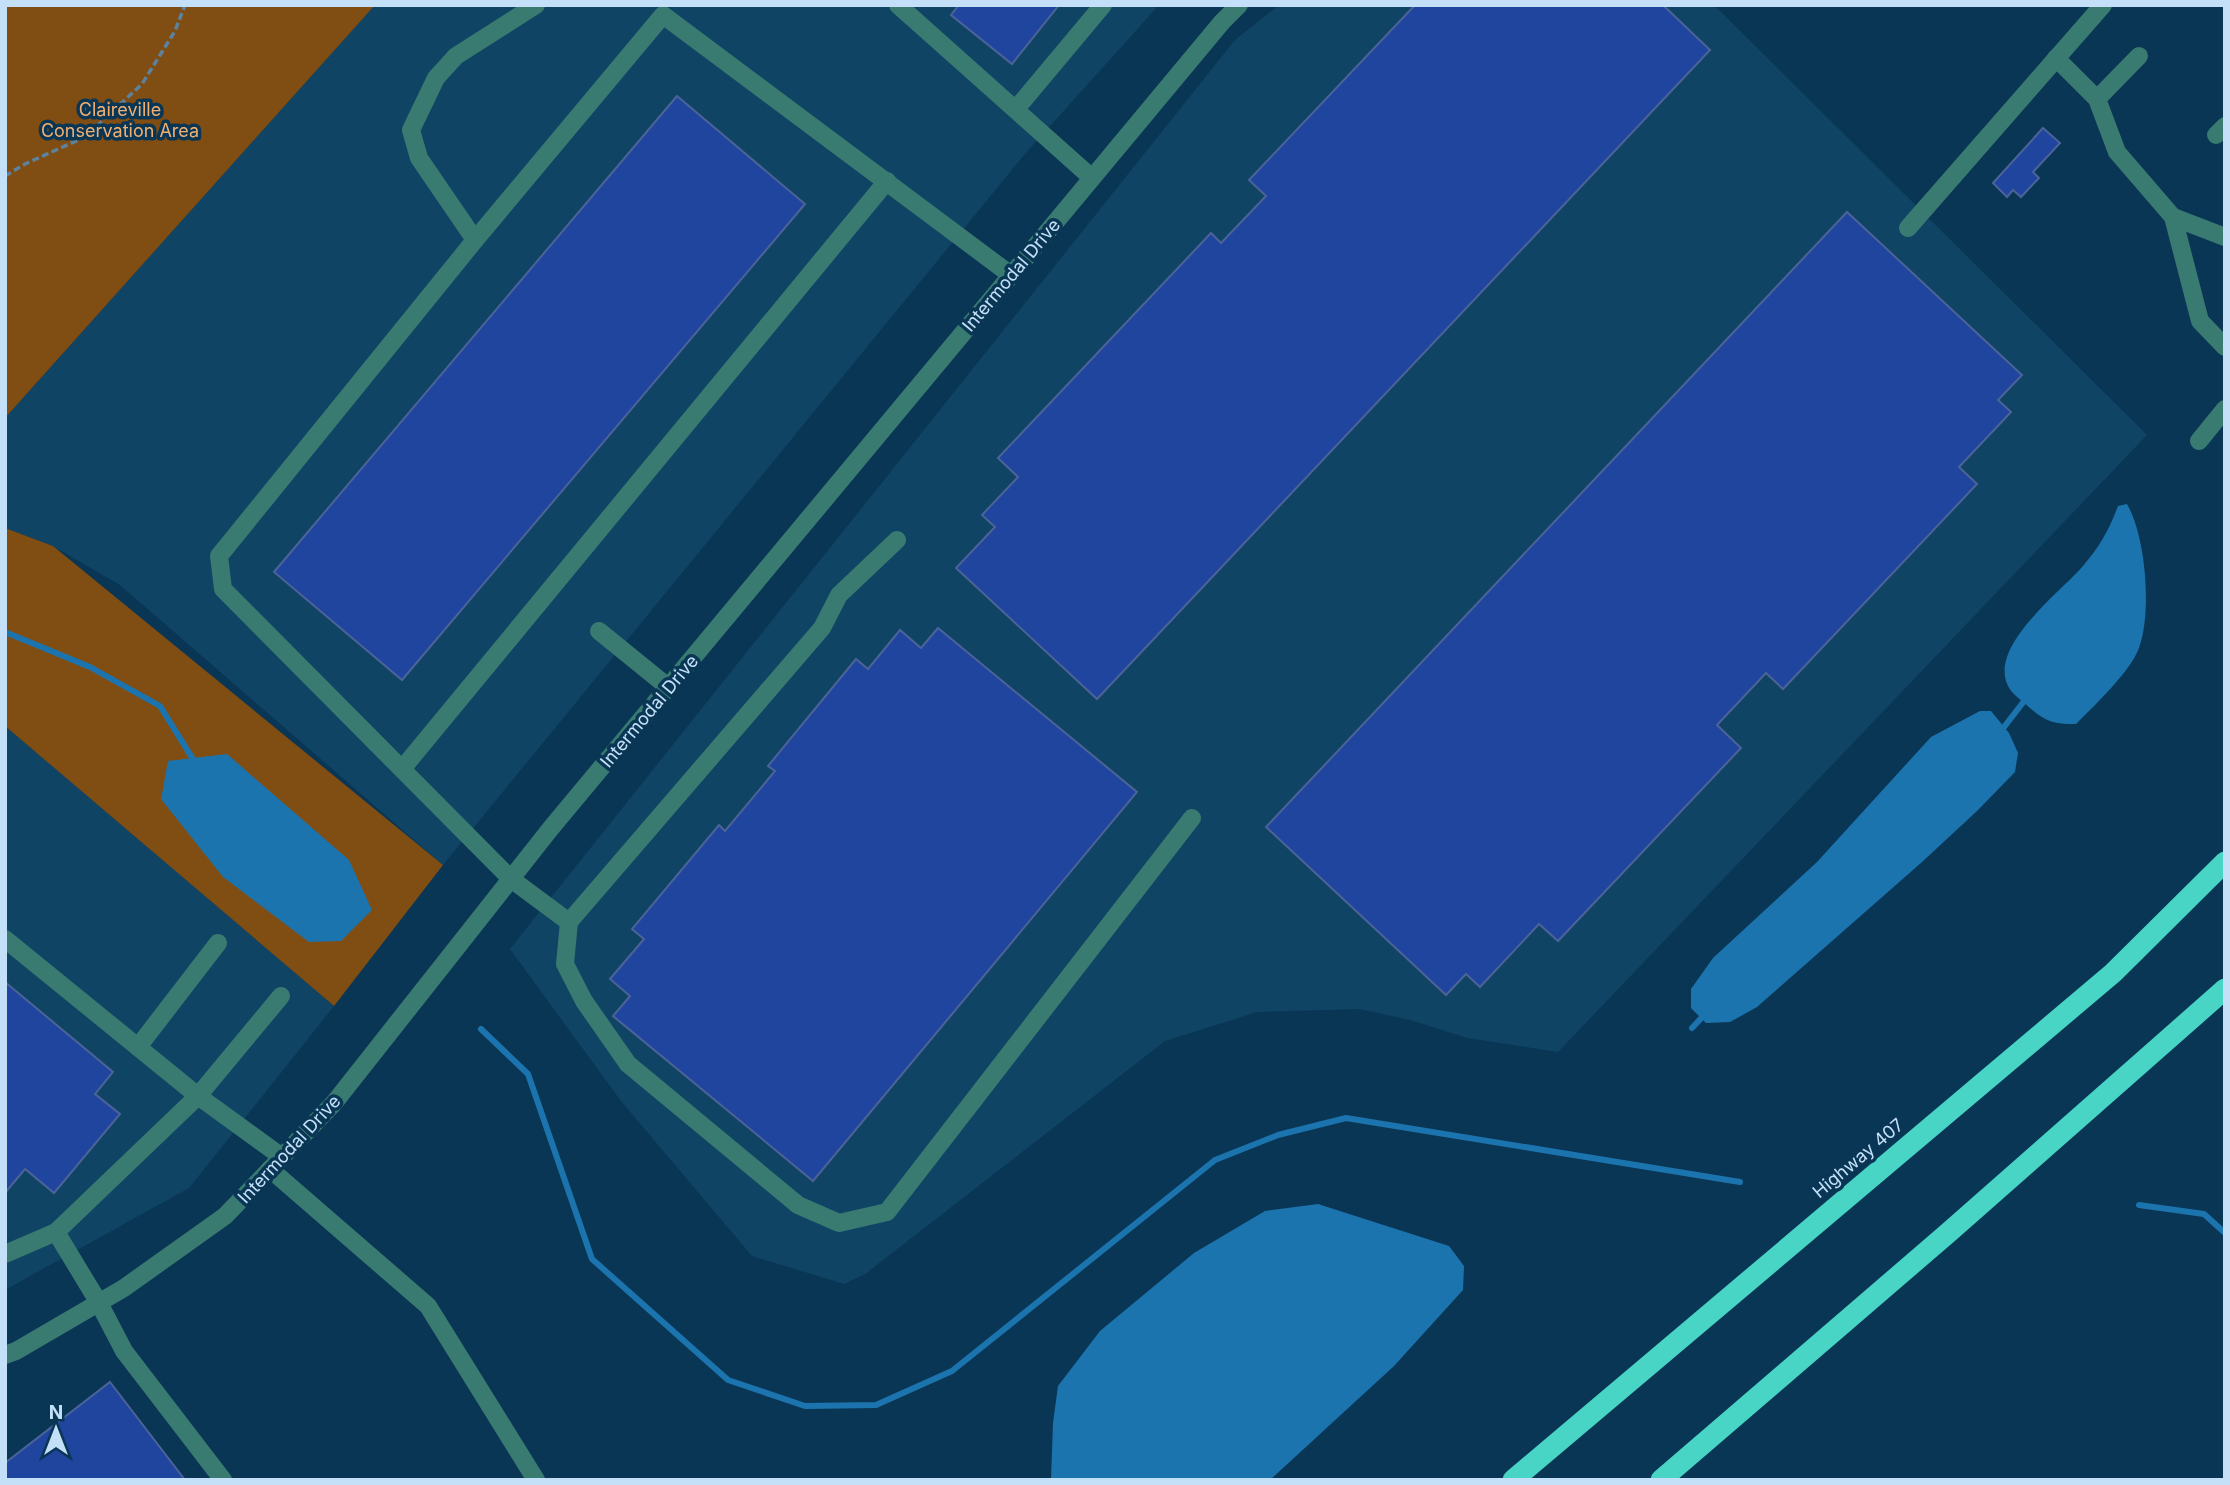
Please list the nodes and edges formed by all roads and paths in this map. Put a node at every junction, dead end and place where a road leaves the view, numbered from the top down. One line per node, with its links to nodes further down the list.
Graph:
1 (185, 5): 12 (path)
2 (536, 5): 18 (street)
3 (898, 5): 11 (street)
4 (1103, 5): 11 (street)
5 (1239, 5): 13 (street, Intermodal Drive)
6 (2103, 5): 9 (street)
7 (656, 10): 14 (street); 18 (street)
8 (2139, 56): 10 (street)
9 (2056, 58): 10 (street); 16 (street)
10 (2098, 99): 15 (street)
11 (1016, 109): 13 (street)
12 (5, 176)
13 (1092, 178): 19 (street, Intermodal Drive)
14 (887, 181): 19 (street); 26 (street)
15 (2173, 217): 17 (street); 20 (street)
16 (1908, 228)
17 (2225, 237)
18 (475, 240): 26 (street)
19 (1011, 275): 25 (street, Intermodal Drive)
20 (2225, 347)
21 (2225, 409): 22 (street)
22 (2199, 441)
23 (897, 540): 30 (street)
24 (599, 631): 25 (street)
25 (668, 687): 29 (street, Intermodal Drive)
26 (402, 769): 29 (street)
27 (1192, 818): 30 (street)
28 (2225, 862): 44 (highway, Highway 407)
29 (511, 878): 30 (street); 37 (street, Intermodal Drive)
30 (569, 922)
31 (5, 939): 35 (street)
32 (218, 943): 35 (street)
33 (2225, 989): 45 (highway)
34 (281, 996): 36 (street)
35 (138, 1047): 36 (street)
36 (198, 1096): 37 (street); 38 (street)
37 (276, 1163): 40 (street, Intermodal Drive); 43 (street)
38 (56, 1232): 39 (street); 40 (street)
39 (5, 1254)
40 (99, 1303): 41 (street, Intermodal Drive); 42 (street)
41 (5, 1355)
42 (223, 1480)
43 (536, 1480)
44 (1513, 1480)
45 (1661, 1480)

